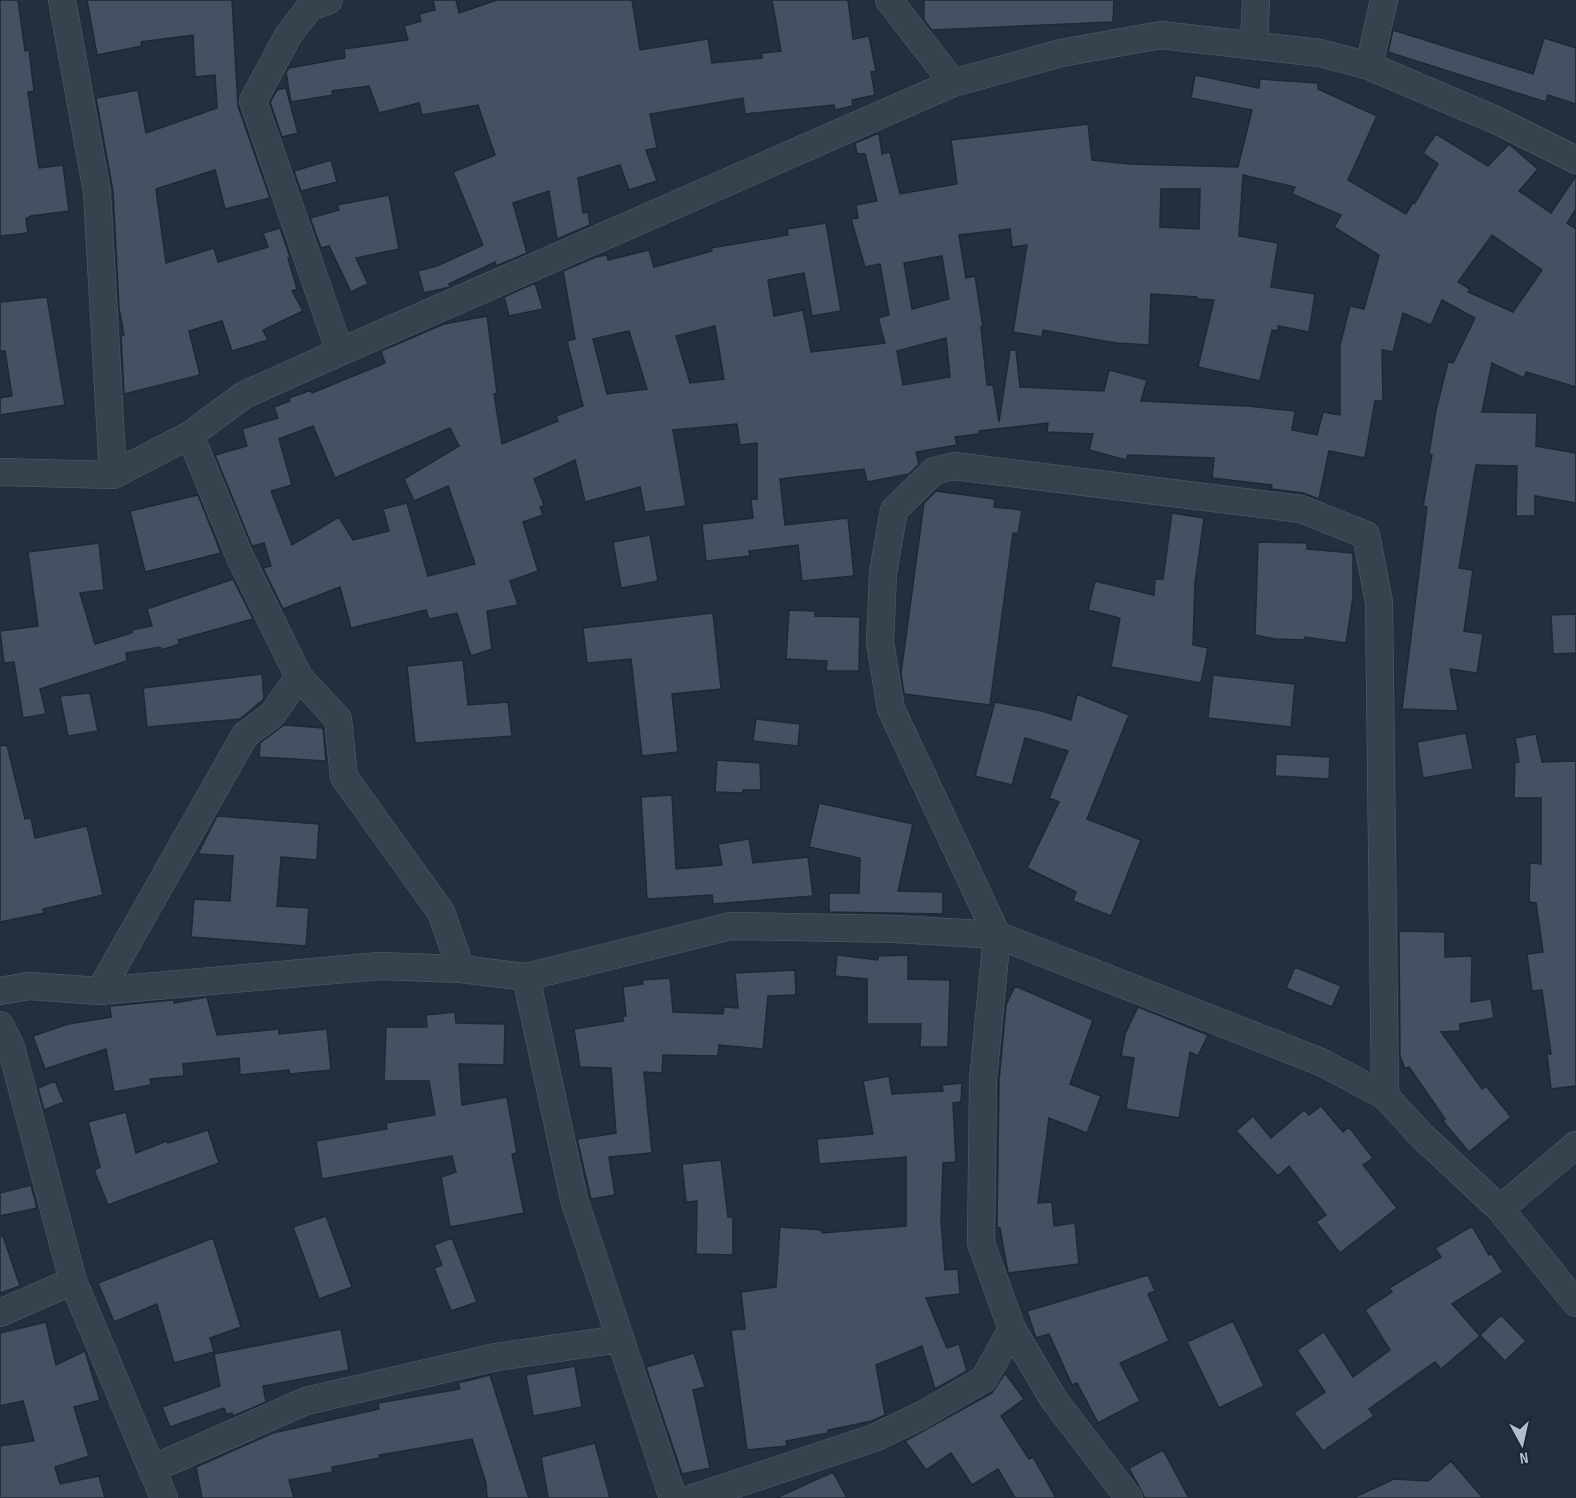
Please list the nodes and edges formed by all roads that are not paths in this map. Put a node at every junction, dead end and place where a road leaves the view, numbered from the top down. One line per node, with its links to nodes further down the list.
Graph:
1 (62, 0): 13 (street)
2 (329, 0): 10 (street)
3 (889, 0): 8 (street)
4 (1256, 0): 6 (street)
5 (1384, 0): 7 (street)
6 (1254, 44): 7 (street); 8 (street)
7 (1369, 66): 9 (street)
8 (953, 83): 10 (street)
9 (1576, 160)
10 (340, 351): 11 (street)
11 (190, 435): 13 (street); 14 (street)
12 (0, 472): 13 (street)
13 (113, 475)
14 (299, 677): 16 (street); 19 (street)
15 (997, 935): 17 (street); 21 (street); 21 (street); 27 (street)
16 (461, 969): 17 (street); 19 (street)
17 (525, 977): 28 (street)
18 (0, 991): 19 (street)
19 (100, 991)
20 (0, 1025): 24 (street)
21 (1385, 1096): 23 (street)
22 (1576, 1145): 23 (street)
23 (1500, 1209): 25 (street)
24 (73, 1281): 26 (street); 29 (street)
25 (1576, 1303)
26 (0, 1313)
27 (1012, 1329): 32 (street); 33 (street)
28 (620, 1339): 29 (street); 31 (street)
29 (152, 1469): 30 (street)
30 (164, 1498)
31 (673, 1498)
32 (693, 1498)
33 (1129, 1498)

